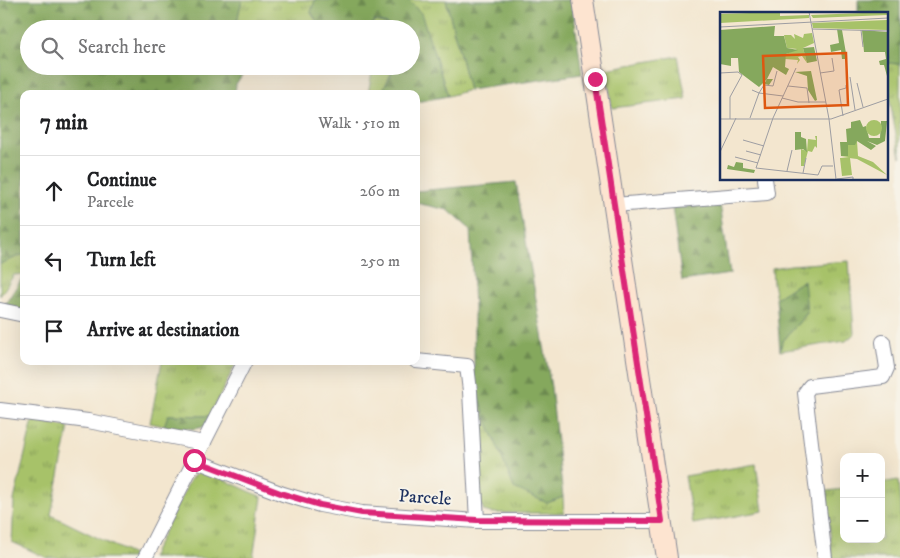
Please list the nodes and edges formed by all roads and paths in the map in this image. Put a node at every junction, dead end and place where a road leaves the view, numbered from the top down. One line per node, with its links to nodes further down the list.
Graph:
1 (583, 0): 3 (street)
2 (765, 180): 3 (street)
3 (614, 205): 13 (street)
4 (0, 310): 5 (street)
5 (20, 314)
6 (884, 342): 16 (street)
7 (420, 361): 12 (street)
8 (244, 365): 10 (street)
9 (0, 410): 10 (street)
10 (204, 443): 11 (street)
11 (194, 460): 12 (street, Parcele); 14 (street)
12 (477, 520): 13 (street, Parcele)
13 (662, 521): 15 (street)
14 (145, 558)
15 (667, 558)
16 (825, 558)

